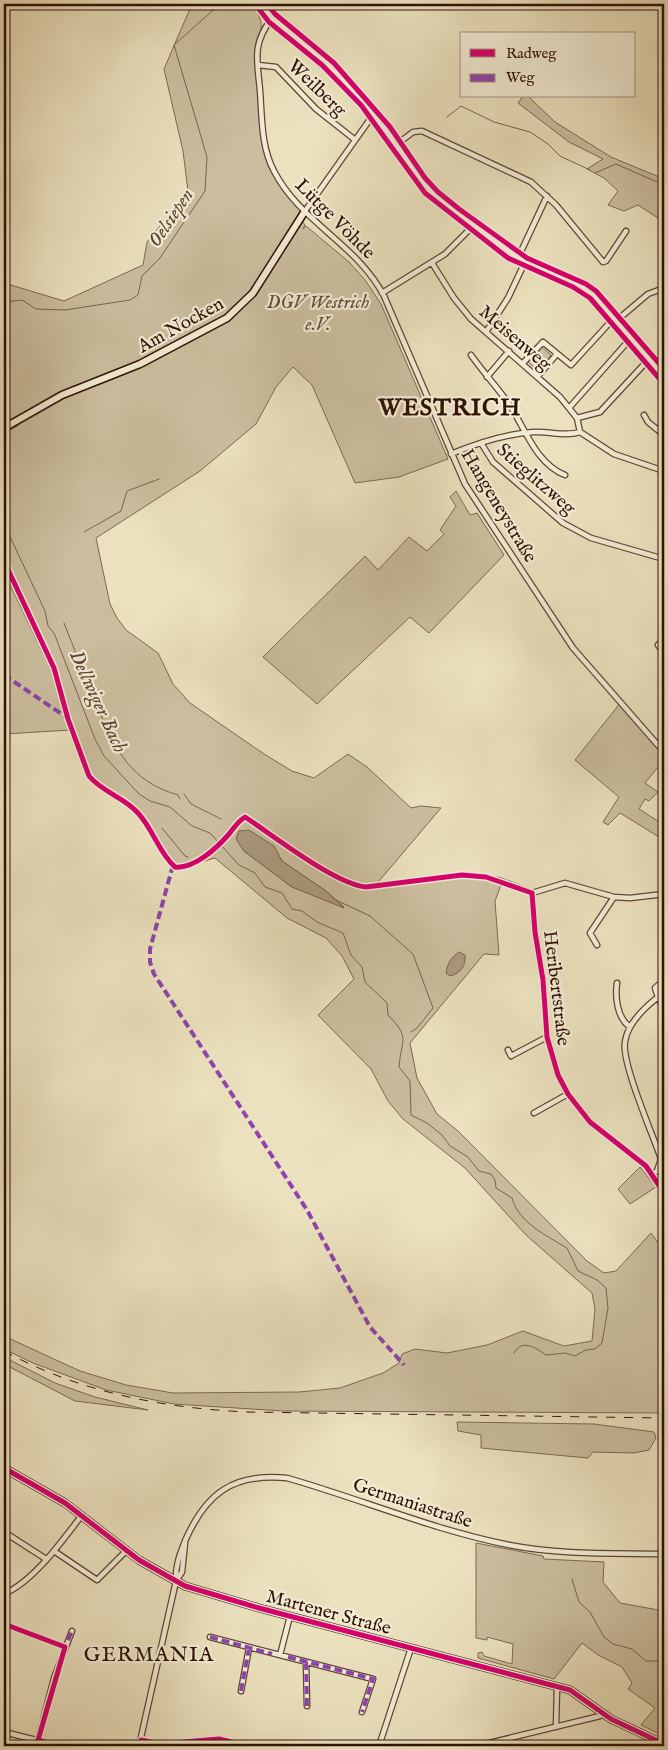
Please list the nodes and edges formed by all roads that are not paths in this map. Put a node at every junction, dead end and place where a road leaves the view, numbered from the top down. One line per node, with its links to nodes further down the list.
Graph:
1 (260, 4): 2 (street)
2 (272, 18): 3 (street, Lütge Vöhde); 4 (street)
3 (258, 65): 5 (street, Weilberg); 8 (street, Lütge Vöhde)
4 (373, 114): 5 (street, Am Nocken); 6 (street)
5 (354, 139): 8 (street, Am Nocken)
6 (396, 145): 7 (street); 9 (street)
7 (547, 196): 10 (street); 11 (street)
8 (305, 211): 15 (street, Lütge Vöhde); 30 (street, Am Nocken)
9 (474, 225): 11 (street); 13 (street)
10 (626, 231)
11 (518, 258): 12 (street)
12 (525, 262): 16 (street); 17 (street)
13 (432, 263): 15 (street); 17 (street, Meisenweg)
14 (664, 288): 16 (street)
15 (382, 293): 35 (street, Hangeneystraße)
16 (615, 319): 18 (street); 20 (street)
17 (486, 332): 19 (street, Meisenweg)
18 (631, 338): 22 (street); 27 (street)
19 (509, 351): 23 (street, Meisenweg); 25 (street)
20 (557, 354): 23 (street); 24 (street)
21 (471, 355): 25 (street)
22 (649, 359): 26 (street); 29 (street)
23 (523, 363): 24 (street, Meisenweg)
24 (538, 376): 27 (street, Meisenweg)
25 (487, 377): 32 (street)
26 (664, 378)
27 (569, 408): 29 (street, Meisenweg)
28 (644, 415): 33 (street)
29 (577, 418): 31 (street, Meisenweg)
30 (4, 428)
31 (580, 432): 32 (street); 36 (street)
32 (526, 433): 34 (street); 37 (street)
33 (664, 435)
34 (481, 443): 35 (street); 38 (street, Stieglitzweg)
35 (451, 454): 41 (street, Hangeneystraße)
36 (664, 471)
37 (565, 475)
38 (664, 559)
39 (664, 638): 40 (street)
40 (664, 653)
41 (664, 752)
42 (498, 880): 43 (street)
43 (532, 893): 45 (street); 52 (street, Heribertstraße)
44 (664, 894): 45 (street)
45 (614, 897): 46 (street)
46 (597, 945)
47 (664, 980): 49 (street)
48 (616, 983): 51 (street)
49 (658, 998): 50 (street); 51 (street)
50 (664, 1010)
51 (630, 1026): 58 (street)
52 (546, 1037): 54 (street, Heribertstraße); 56 (street, Heribertstraße)
53 (508, 1050): 54 (street)
54 (511, 1056): 55 (street)
55 (512, 1062)
56 (568, 1094): 57 (street); 58 (street, Heribertstraße)
57 (534, 1113)
58 (653, 1174): 59 (street, Heribertstraße)
59 (664, 1193)
60 (4, 1468): 61 (street, Martener Straße)
61 (82, 1515): 63 (street, Martener Straße); 64 (street)
62 (4, 1532): 66 (street)
63 (127, 1550): 64 (street); 67 (street, Martener Straße)
64 (54, 1551): 66 (street)
65 (664, 1554): 67 (street, Germaniastraße)
66 (46, 1559): 68 (street)
67 (176, 1581): 69 (street, Martener Straße); 86 (street, Germaniastraße)
68 (4, 1594)
69 (290, 1616): 75 (street, Martener Straße); 76 (street)
70 (4, 1624): 73 (street)
71 (72, 1631): 73 (street)
72 (210, 1637): 74 (street)
73 (65, 1647): 85 (street)
74 (249, 1648): 76 (street); 79 (street)
75 (411, 1648): 78 (street, Martener Straße); 91 (street)
76 (280, 1655): 77 (street)
77 (306, 1662): 80 (street); 81 (street)
78 (557, 1687): 82 (street, Martener Straße); 83 (street)
79 (241, 1690)
80 (307, 1706)
81 (362, 1712)
82 (603, 1713): 83 (street); 87 (street, Martener Straße)
83 (556, 1727): 92 (street)
84 (4, 1732): 85 (street)
85 (38, 1740): 88 (street)
86 (141, 1740): 89 (street, Germaniastraße); 90 (street)
87 (662, 1743)
88 (60, 1746)
89 (139, 1746)
90 (249, 1746)
91 (379, 1746)
92 (477, 1746)

